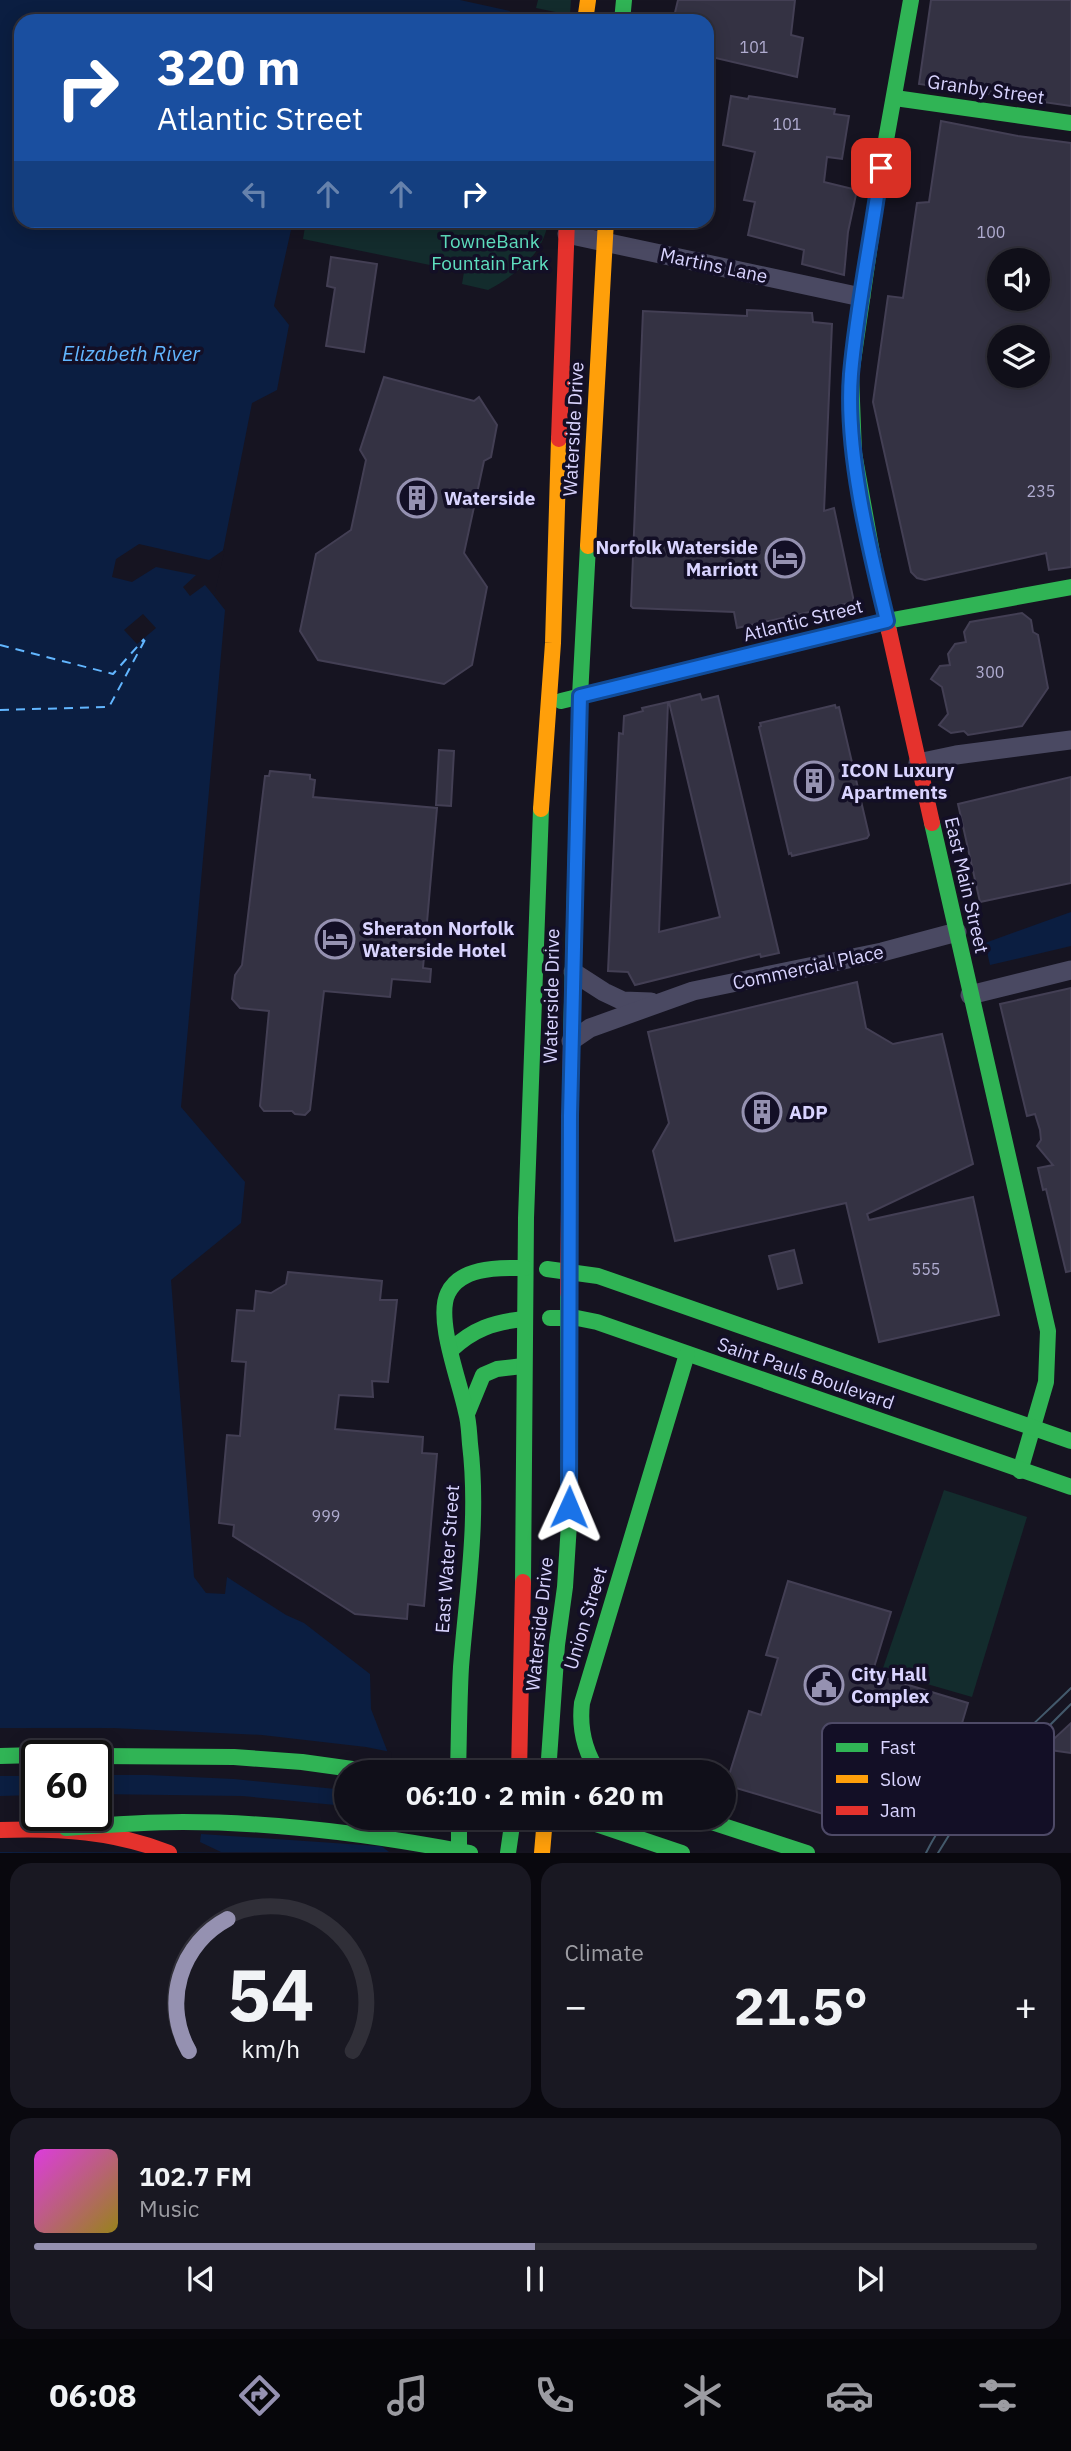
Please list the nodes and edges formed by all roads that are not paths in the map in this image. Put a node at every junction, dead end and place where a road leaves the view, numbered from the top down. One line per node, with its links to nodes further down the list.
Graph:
1 (911, 0): 2 (main road, East Main Street)
2 (895, 98): 3 (main road, Granby Street); 8 (main road, East Main Street)
3 (1071, 123)
4 (567, 228): 9 (main road, Waterside Drive)
5 (570, 228): 7 (street, Martins Lane)
6 (606, 228): 7 (main road, Waterside Drive)
7 (605, 241): 8 (street, Martins Lane); 10 (main road, Waterside Drive)
8 (861, 297): 12 (main road, East Main Street)
9 (564, 309): 10 (main road); 14 (main road, Waterside Drive)
10 (600, 336): 13 (main road, Waterside Drive)
11 (1071, 587): 12 (main road, Atlantic Street)
12 (887, 621): 13 (main road, Atlantic Street); 16 (main road, East Main Street)
13 (580, 696): 14 (main road, Atlantic Street); 19 (main road, Waterside Drive)
14 (548, 704): 23 (main road, Waterside Drive)
15 (1071, 740): 16 (street)
16 (918, 763): 17 (main road, East Main Street)
17 (957, 932): 20 (main road, East Main Street); 21 (street, Commercial Place)
18 (1071, 970): 20 (street)
19 (573, 972): 21 (street, Commercial Place); 22 (main road, Waterside Drive)
20 (970, 995): 37 (main road, East Main Street)
21 (659, 1002): 22 (street, Commercial Place)
22 (571, 1041): 24 (main road, Waterside Drive)
23 (525, 1268): 24 (main road, Saint Pauls Boulevard); 26 (main road, Waterside Drive); 30 (main road, East Water Street)
24 (569, 1271): 25 (main road, Waterside Drive); 28 (main road, Saint Pauls Boulevard)
25 (570, 1318): 26 (main road, Saint Pauls Boulevard); 29 (main road, Saint Pauls Boulevard); 46 (main road, Waterside Drive)
26 (524, 1319): 30 (main road); 31 (main road, Waterside Drive)
27 (716, 1334): 28 (main road)
28 (783, 1339): 34 (main road, Saint Pauls Boulevard)
29 (690, 1346): 35 (main road, Saint Pauls Boulevard); 47 (main road, Union Street)
30 (451, 1350): 33 (main road, East Water Street)
31 (523, 1366): 32 (main road); 45 (main road, Waterside Drive)
32 (483, 1375): 33 (main road); 36 (main road)
33 (458, 1376): 36 (main road, East Water Street)
34 (852, 1376): 35 (main road); 37 (main road, Saint Pauls Boulevard)
35 (849, 1411): 39 (main road, Saint Pauls Boulevard)
36 (467, 1414): 44 (main road, East Water Street)
37 (1034, 1428): 38 (main road, Saint Pauls Boulevard); 39 (main road, East Main Street)
38 (1071, 1441)
39 (1020, 1471): 40 (main road, Saint Pauls Boulevard)
40 (1071, 1488)
41 (0, 1755): 42 (main road)
42 (21, 1755)
43 (112, 1756): 48 (main road)
44 (458, 1760)
45 (519, 1760)
46 (549, 1760)
47 (591, 1760)
48 (334, 1766)
49 (112, 1826): 59 (main road, bridge)
50 (458, 1830): 58 (main road)
51 (513, 1830): 60 (main road)
52 (516, 1830): 61 (main road)
53 (544, 1830): 62 (main road)
54 (619, 1830): 63 (main road)
55 (736, 1830): 64 (main road)
56 (85, 1831): 57 (main road, bridge)
57 (169, 1853)
58 (459, 1853)
59 (470, 1853)
60 (508, 1853)
61 (517, 1853)
62 (542, 1853)
63 (682, 1853)
64 (807, 1853)

